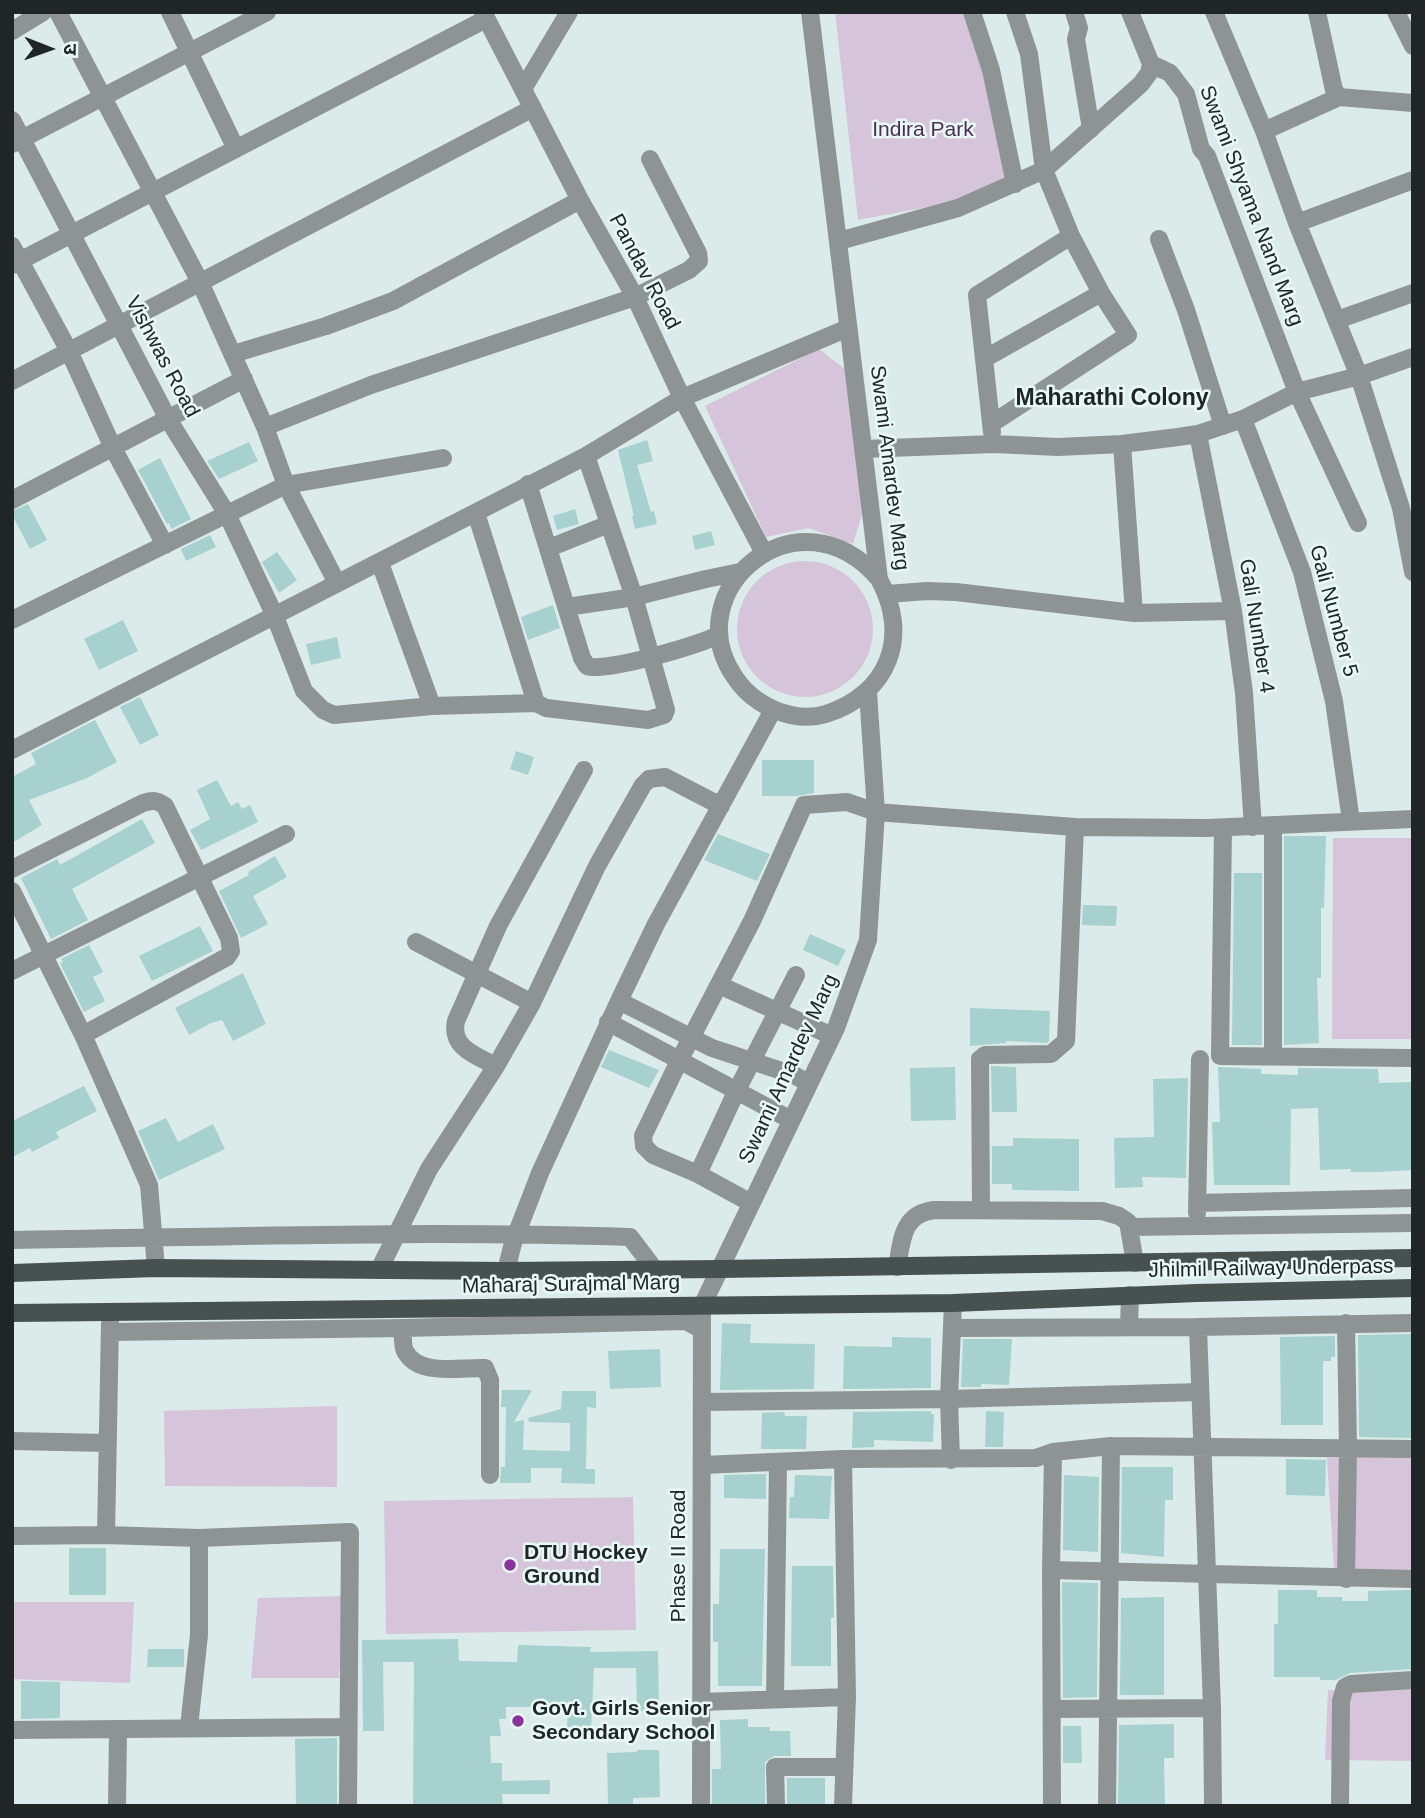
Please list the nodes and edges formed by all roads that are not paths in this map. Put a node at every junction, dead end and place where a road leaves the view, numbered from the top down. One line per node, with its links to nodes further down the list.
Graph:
1 (43, 12): 15 (street)
2 (58, 12): 20 (street)
3 (170, 12): 17 (street)
4 (267, 12): 17 (street)
5 (569, 12): 19 (street)
6 (810, 12): 39 (street, Swami Amardev Marg)
7 (972, 12): 32 (street)
8 (1015, 12): 30 (street)
9 (1074, 12): 25 (street)
10 (1130, 12): 18 (street)
11 (1214, 12): 26 (street)
12 (1317, 12): 21 (street)
13 (1396, 12): 16 (street)
14 (491, 19): 19 (street, Pandav Road); 28 (street)
15 (12, 31)
16 (1413, 46)
17 (190, 52): 20 (street); 28 (street)
18 (1151, 64): 25 (street); 55 (street, Swami Shyama Nand Marg)
19 (523, 89): 23 (street, Pandav Road)
20 (103, 97): 27 (street); 33 (street)
21 (1339, 97): 22 (street); 26 (street)
22 (1413, 103)
23 (533, 108): 34 (street, Pandav Road); 41 (street)
24 (12, 120): 27 (street, Vishwas Road)
25 (1091, 129): 30 (street)
26 (1264, 131): 35 (street)
27 (17, 141): 36 (street, Vishwas Road)
28 (236, 149): 33 (street)
29 (650, 159): 44 (street)
30 (1044, 170): 32 (street); 37 (street)
31 (1413, 180): 35 (street)
32 (1015, 184): 39 (street)
33 (152, 192): 36 (street); 41 (street)
34 (580, 200): 44 (street, Pandav Road); 49 (street)
35 (1297, 223): 45 (street)
36 (71, 234): 40 (street); 46 (street, Vishwas Road)
37 (1071, 236): 42 (street); 50 (street)
38 (1159, 239): 60 (street)
39 (839, 241): 47 (street, Swami Amardev Marg)
40 (15, 257): 48 (street)
41 (200, 282): 46 (street); 49 (street)
42 (1101, 293): 50 (street); 59 (street)
43 (1413, 293): 45 (street)
44 (635, 297): 56 (street, Pandav Road); 61 (street)
45 (1336, 320): 52 (street)
46 (119, 325): 48 (street); 57 (street, Vishwas Road)
47 (848, 328): 56 (street); 66 (street, Swami Amardev Marg)
48 (69, 351): 54 (street); 65 (street)
49 (233, 354): 53 (street)
50 (984, 359): 59 (street)
51 (1412, 362): 52 (street)
52 (1359, 376): 55 (street); 72 (street)
53 (244, 379): 57 (street); 61 (street)
54 (12, 381)
55 (1297, 392): 58 (street); 75 (street, Swami Shyama Nand Marg)
56 (682, 398): 67 (street); 79 (street, Pandav Road)
57 (168, 419): 65 (street); 74 (street, Vishwas Road)
58 (1243, 419): 60 (street); 102 (street, Gali Number 5)
59 (991, 424): 63 (street)
60 (1223, 426): 62 (street)
61 (265, 427): 70 (street)
62 (1198, 434): 64 (street); 87 (street, Gali Number 4)
63 (993, 444): 64 (street); 66 (street)
64 (1122, 444): 88 (street)
65 (113, 448): 71 (street); 77 (street)
66 (863, 449): 84 (street, Swami Amardev Marg)
67 (586, 456): 69 (street); 76 (street)
68 (443, 458): 70 (street)
69 (528, 484): 73 (street); 78 (street)
70 (286, 485): 74 (street); 83 (street)
71 (12, 500)
72 (1407, 507): 82 (street)
73 (476, 513): 80 (street); 94 (street)
74 (227, 514): 77 (street); 89 (street, Vishwas Road)
75 (1358, 523)
76 (609, 524): 78 (street); 85 (street)
77 (165, 545): 90 (street)
78 (549, 548): 86 (street)
79 (764, 552): 81 (street); 84 (street)
80 (380, 563): 83 (street); 95 (street)
81 (740, 572): 85 (street); 91 (street)
82 (1413, 572)
83 (337, 583): 89 (street)
84 (883, 587): 88 (street); 93 (street, Swami Amardev Marg)
85 (634, 597): 86 (street); 92 (street)
86 (567, 607): 92 (street)
87 (1233, 611): 88 (street); 105 (street, Gali Number 4)
88 (1134, 613)
89 (274, 614): 95 (street, Vishwas Road); 97 (street)
90 (12, 620)
91 (719, 635): 92 (street); 96 (street)
92 (652, 657): 94 (street, Vishwas Road)
93 (868, 692): 96 (street); 100 (street, Swami Amardev Marg)
94 (536, 703): 95 (street, Vishwas Road)
95 (432, 706)
96 (773, 710): 99 (street)
97 (12, 750)
98 (584, 770): 114 (street)
99 (720, 806): 117 (street); 118 (street)
100 (876, 812): 104 (street); 116 (street); 122 (street, Swami Amardev Marg)
101 (1413, 819): 102 (street)
102 (1351, 821): 103 (street)
103 (1273, 826): 105 (street); 124 (street)
104 (1075, 827): 106 (street); 137 (street)
105 (1253, 827): 106 (street)
106 (1223, 828): 124 (street)
107 (286, 834): 109 (street)
108 (12, 869): 109 (street)
109 (198, 878): 112 (street); 121 (street)
110 (12, 891): 112 (street)
111 (416, 942): 114 (street)
112 (43, 955): 113 (street); 121 (street)
113 (12, 971)
114 (475, 974): 118 (street); 129 (street)
115 (796, 975): 119 (street)
116 (719, 985): 119 (street); 123 (street)
117 (619, 1001): 120 (street); 123 (street)
118 (532, 1003): 129 (street)
119 (778, 1011): 122 (street); 128 (street)
120 (608, 1022): 127 (street); 142 (street)
121 (83, 1035): 143 (street)
122 (832, 1036): 130 (street, Swami Amardev Marg)
123 (691, 1037): 127 (street); 128 (street)
124 (1273, 1056): 125 (street)
125 (1413, 1058)
126 (1200, 1059): 136 (street)
127 (679, 1061): 131 (street); 133 (street)
128 (752, 1062): 130 (street); 131 (street)
129 (496, 1066): 141 (street)
130 (808, 1083): 132 (street, Swami Amardev Marg)
131 (736, 1092): 132 (street); 133 (street)
132 (791, 1120): 135 (street, Swami Amardev Marg)
133 (698, 1174): 135 (street)
134 (1413, 1198): 136 (street)
135 (751, 1203): 150 (street, Swami Amardev Marg)
136 (1198, 1203): 139 (street)
137 (981, 1210): 140 (street); 147 (street)
138 (1413, 1223): 139 (street)
139 (1196, 1226): 140 (street)
140 (1129, 1227): 146 (street)
141 (397, 1233): 142 (street); 143 (street); 151 (street)
142 (516, 1234): 149 (street); 152 (street)
143 (154, 1238): 144 (street); 148 (street)
144 (12, 1240)
145 (1413, 1258): 146 (main road, Jhilmil Railway Underpass)
146 (1136, 1263): 147 (main road, Jhilmil Railway Underpass)
147 (897, 1267): 150 (main road, Jhilmil Railway Underpass)
148 (156, 1268): 151 (main road, Jhilmil Railway Underpass); 153 (main road, Jhilmil Railway Underpass)
149 (655, 1269): 150 (main road, Jhilmil Railway Underpass); 152 (main road, Jhilmil Railway Underpass)
150 (720, 1269): 157 (street, Swami Amardev Marg)
151 (379, 1270): 152 (main road, Jhilmil Railway Underpass)
152 (506, 1271)
153 (12, 1273)
154 (1413, 1288): 155 (main road, Jhilmil Railway Underpass)
155 (1130, 1295): 156 (main road, Maharaj Surajmal Marg); 162 (street)
156 (953, 1303): 157 (main road, Maharaj Surajmal Marg); 165 (street)
157 (702, 1306): 158 (main road, Maharaj Surajmal Marg); 166 (street, Phase II Road)
158 (111, 1312): 159 (main road, Maharaj Surajmal Marg); 167 (street)
159 (12, 1313)
160 (1346, 1323): 161 (street); 163 (street); 175 (street)
161 (1413, 1323)
162 (1129, 1327): 163 (street); 165 (street)
163 (1198, 1327): 168 (street)
164 (403, 1328): 166 (street); 167 (street); 182 (street)
165 (953, 1328): 169 (street)
166 (702, 1330): 170 (street, Phase II Road)
167 (110, 1332): 172 (street)
168 (1200, 1392): 169 (street); 174 (street)
169 (949, 1399): 170 (street); 179 (street)
170 (702, 1402): 181 (street, Phase II Road)
171 (12, 1441): 172 (street)
172 (107, 1443): 183 (street)
173 (1111, 1446): 174 (street); 177 (street); 187 (street)
174 (1203, 1447): 175 (street); 188 (street)
175 (1348, 1448): 176 (street); 189 (street)
176 (1413, 1449)
177 (1053, 1452): 179 (street); 186 (street)
178 (844, 1459): 179 (street); 180 (street); 192 (street)
179 (951, 1460)
180 (778, 1462): 181 (street); 193 (street)
181 (702, 1465): 194 (street, Phase II Road)
182 (490, 1475)
183 (106, 1535): 184 (street); 185 (street)
184 (12, 1536)
185 (199, 1538): 198 (street); 199 (street)
186 (1051, 1570): 187 (street); 196 (street)
187 (1110, 1571): 188 (street); 197 (street)
188 (1207, 1574): 189 (street); 195 (street)
189 (1346, 1579): 190 (street)
190 (1413, 1579)
191 (1413, 1680): 211 (street)
192 (847, 1698): 193 (street); 202 (street)
193 (775, 1699): 194 (street)
194 (701, 1702): 205 (street, Phase II Road)
195 (1212, 1708): 197 (street); 210 (street)
196 (1052, 1709): 197 (street); 208 (street)
197 (1107, 1709): 209 (street)
198 (189, 1727): 199 (street); 200 (street)
199 (348, 1727): 204 (street)
200 (118, 1729): 201 (street); 203 (street)
201 (12, 1730)
202 (843, 1767): 206 (street); 207 (street)
203 (117, 1806)
204 (348, 1806)
205 (701, 1806)
206 (776, 1806)
207 (843, 1806)
208 (1052, 1806)
209 (1107, 1806)
210 (1213, 1806)
211 (1340, 1806)

